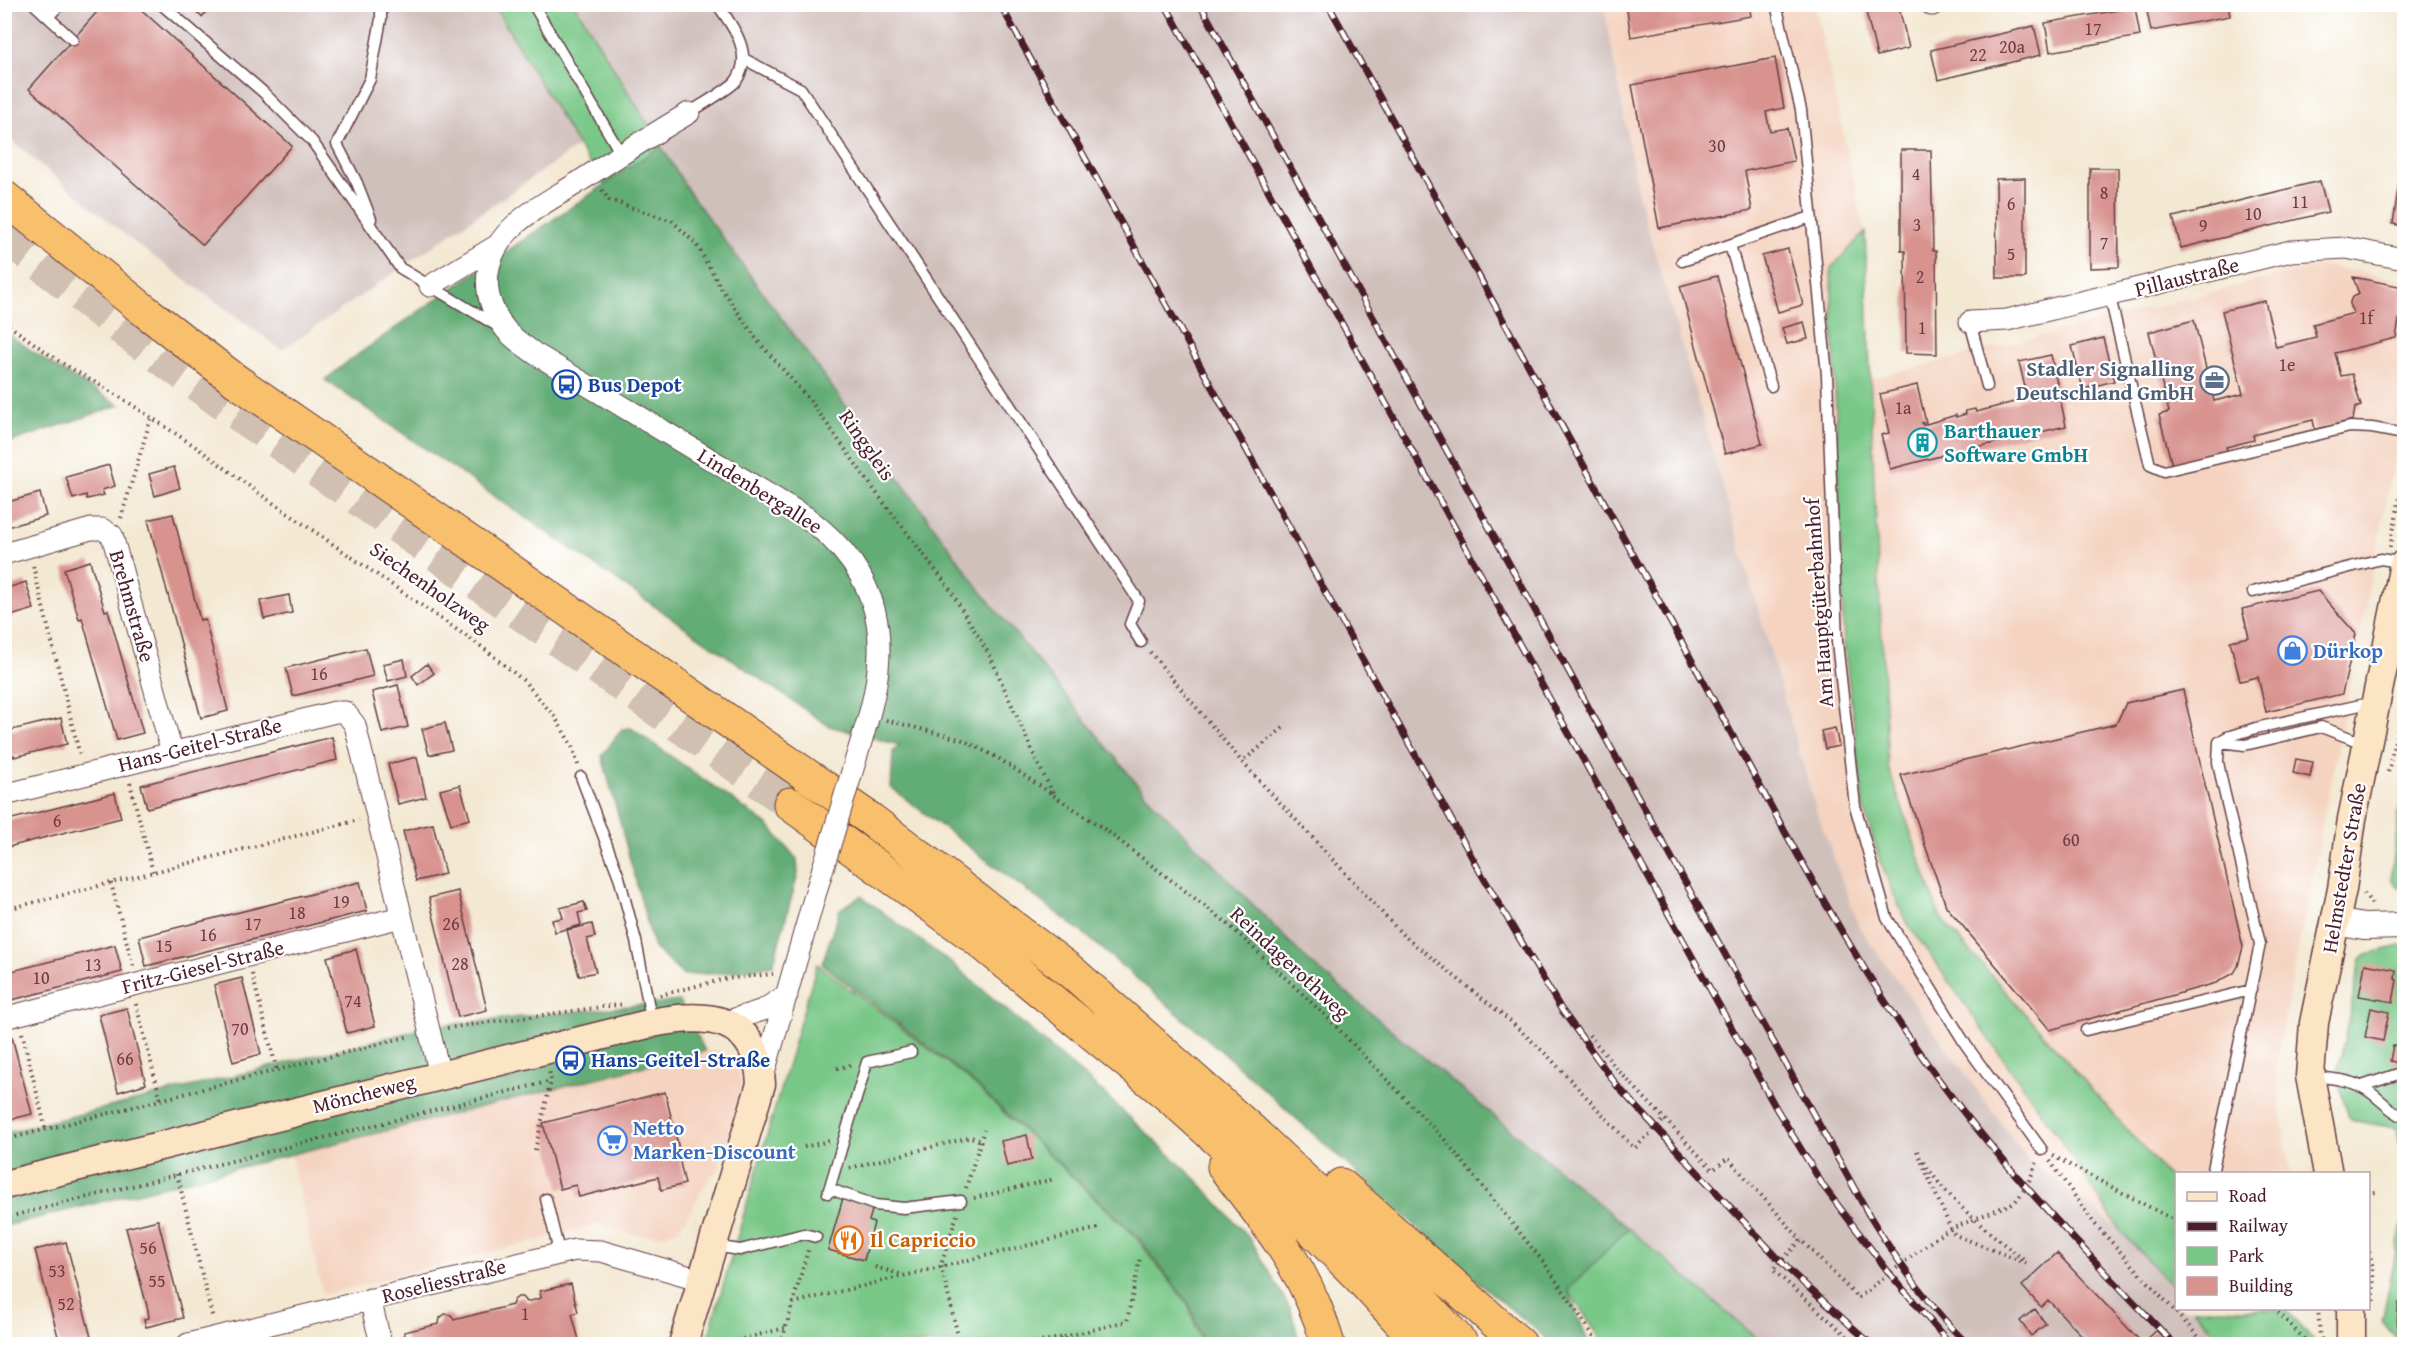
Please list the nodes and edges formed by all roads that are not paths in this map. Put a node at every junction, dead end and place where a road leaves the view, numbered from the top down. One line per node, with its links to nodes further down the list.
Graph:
1 (34, 4): 8 (lane)
2 (60, 4): 8 (lane)
3 (161, 4): 15 (lane)
4 (381, 4): 15 (lane)
5 (533, 4): 12 (lane)
6 (717, 4): 10 (lane)
7 (1776, 4): 14 (lane, Am Hauptgüterbahnhof)
8 (48, 17): 9 (lane)
9 (73, 39)
10 (744, 59): 11 (lane); 30 (lane)
11 (689, 112): 12 (street, Lindenbergallee)
12 (621, 154): 17 (street, Lindenbergallee)
13 (4, 197): 43 (highway)
14 (1811, 217): 16 (lane); 56 (lane, Am Hauptgüterbahnhof)
15 (378, 236): 20 (lane)
16 (1730, 245): 19 (lane); 24 (lane)
17 (496, 246): 20 (street, Lindenbergallee); 23 (street, Lindenbergallee)
18 (2404, 259): 21 (street, Pillaustraße)
19 (1682, 261)
20 (430, 286): 23 (lane)
21 (2110, 297): 22 (street, Pillaustraße); 26 (lane)
22 (1970, 322): 25 (lane)
23 (506, 330): 42 (street, Lindenbergallee, bridge)
24 (1772, 386)
25 (1987, 386)
26 (2404, 434)
27 (4, 555): 34 (street, Brehmstraße)
28 (2404, 564): 29 (lane); 31 (main road, Helmstedter Straße)
29 (2253, 592)
30 (1141, 642)
31 (2391, 700): 32 (lane); 33 (main road, Helmstedter Straße)
32 (2219, 742): 33 (lane); 41 (lane)
33 (2367, 744): 39 (main road, Helmstedter Straße)
34 (172, 752): 36 (street, Hans-Geitel-Straße); 38 (street, Hans-Geitel-Straße)
35 (581, 777): 44 (lane)
36 (4, 795)
37 (790, 804): 54 (highway)
38 (401, 917): 45 (street, Fritz-Giesel-Straße); 50 (street, Hans-Geitel-Straße)
39 (2335, 922): 40 (street); 51 (main road, Helmstedter Straße)
40 (2404, 926)
41 (2251, 990): 47 (lane); 57 (lane)
42 (787, 995): 46 (street); 52 (street, Lindenbergallee)
43 (1105, 999): 75 (highway); 76 (highway)
44 (650, 1010): 46 (main road, Möncheweg); 50 (main road, Möncheweg)
45 (11, 1016)
46 (725, 1022): 52 (main road)
47 (2086, 1030)
48 (912, 1052): 61 (lane)
49 (2404, 1072): 53 (lane)
50 (440, 1075): 59 (main road, Möncheweg)
51 (2310, 1076): 53 (lane); 58 (main road, Helmstedter Straße)
52 (761, 1084): 63 (main road)
53 (2362, 1086): 55 (lane)
54 (1170, 1097): 73 (highway); 74 (highway)
55 (2404, 1117)
56 (2042, 1150)
57 (2212, 1172)
58 (2328, 1172)
59 (4, 1185)
60 (546, 1199): 64 (lane)
61 (961, 1202)
62 (814, 1237): 63 (lane)
63 (711, 1245): 65 (main road)
64 (559, 1252): 65 (street, Roseliesstraße); 66 (street, Roseliesstraße)
65 (701, 1280): 72 (main road)
66 (370, 1299): 70 (street, Roseliesstraße); 71 (street)
67 (2404, 1306): 69 (lane)
68 (2351, 1310): 77 (main road)
69 (2404, 1334)
70 (188, 1344)
71 (381, 1344)
72 (683, 1344)
73 (1328, 1344)
74 (1421, 1344)
75 (1462, 1344)
76 (1520, 1344)
77 (2351, 1344)

